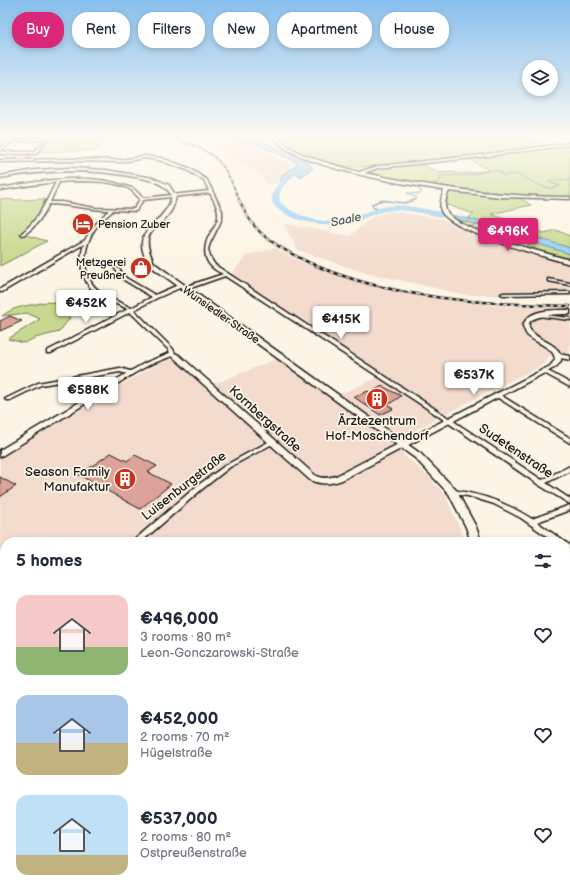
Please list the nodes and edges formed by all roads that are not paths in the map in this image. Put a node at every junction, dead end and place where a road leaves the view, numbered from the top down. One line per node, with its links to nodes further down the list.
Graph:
1 (144, 178): 8 (main road)
2 (202, 178): 7 (street)
3 (380, 178): 6 (street)
4 (58, 180): 5 (street); 10 (street); 11 (street)
5 (0, 189)
6 (446, 189): 9 (street); 17 (street)
7 (211, 192): 8 (street); 19 (street, Sudetenstraße)
8 (174, 196): 10 (street); 22 (main road, Wunsiedler Straße)
9 (570, 198)
10 (142, 199): 12 (street)
11 (49, 203): 12 (street); 13 (street)
12 (112, 209): 14 (street, Kornbergstraße)
13 (23, 234)
14 (88, 240): 15 (street); 16 (street, Kornbergstraße)
15 (68, 251): 16 (street); 23 (street)
16 (84, 252): 27 (street, Kornbergstraße)
17 (570, 262)
18 (117, 269): 26 (street)
19 (224, 275): 22 (street); 40 (street, Sudetenstraße)
20 (549, 280): 21 (street)
21 (570, 284)
22 (182, 288): 26 (street); 43 (main road, Wunsiedler Straße)
23 (0, 291)
24 (570, 293): 25 (street)
25 (503, 294)
26 (155, 297): 27 (street)
27 (131, 310): 31 (street); 32 (street, Kornbergstraße)
28 (570, 312): 29 (street)
29 (537, 315): 30 (street); 33 (street)
30 (570, 319)
31 (49, 352)
32 (172, 354): 36 (street); 42 (street, Kornbergstraße)
33 (558, 356): 34 (street); 35 (street, Kornbergstraße)
34 (570, 358)
35 (544, 371): 37 (street); 38 (street, Kornbergstraße)
36 (131, 373): 39 (street); 44 (street)
37 (570, 385)
38 (497, 395): 40 (street, Kornbergstraße); 41 (street)
39 (8, 399)
40 (448, 420): 43 (street, Kornbergstraße); 46 (street, Sudetenstraße)
41 (570, 441)
42 (272, 442): 43 (street, Kornbergstraße); 51 (street, Luisenburgstraße)
43 (403, 444): 47 (main road, Wunsiedler Straße)
44 (0, 454)
45 (570, 468): 46 (street)
46 (541, 483): 48 (street, Sudetenstraße)
47 (453, 492): 50 (street); 52 (main road, Wunsiedler Straße)
48 (570, 502)
49 (570, 507): 50 (street)
50 (532, 521): 53 (street)
51 (142, 537)
52 (474, 537)
53 (553, 537)

